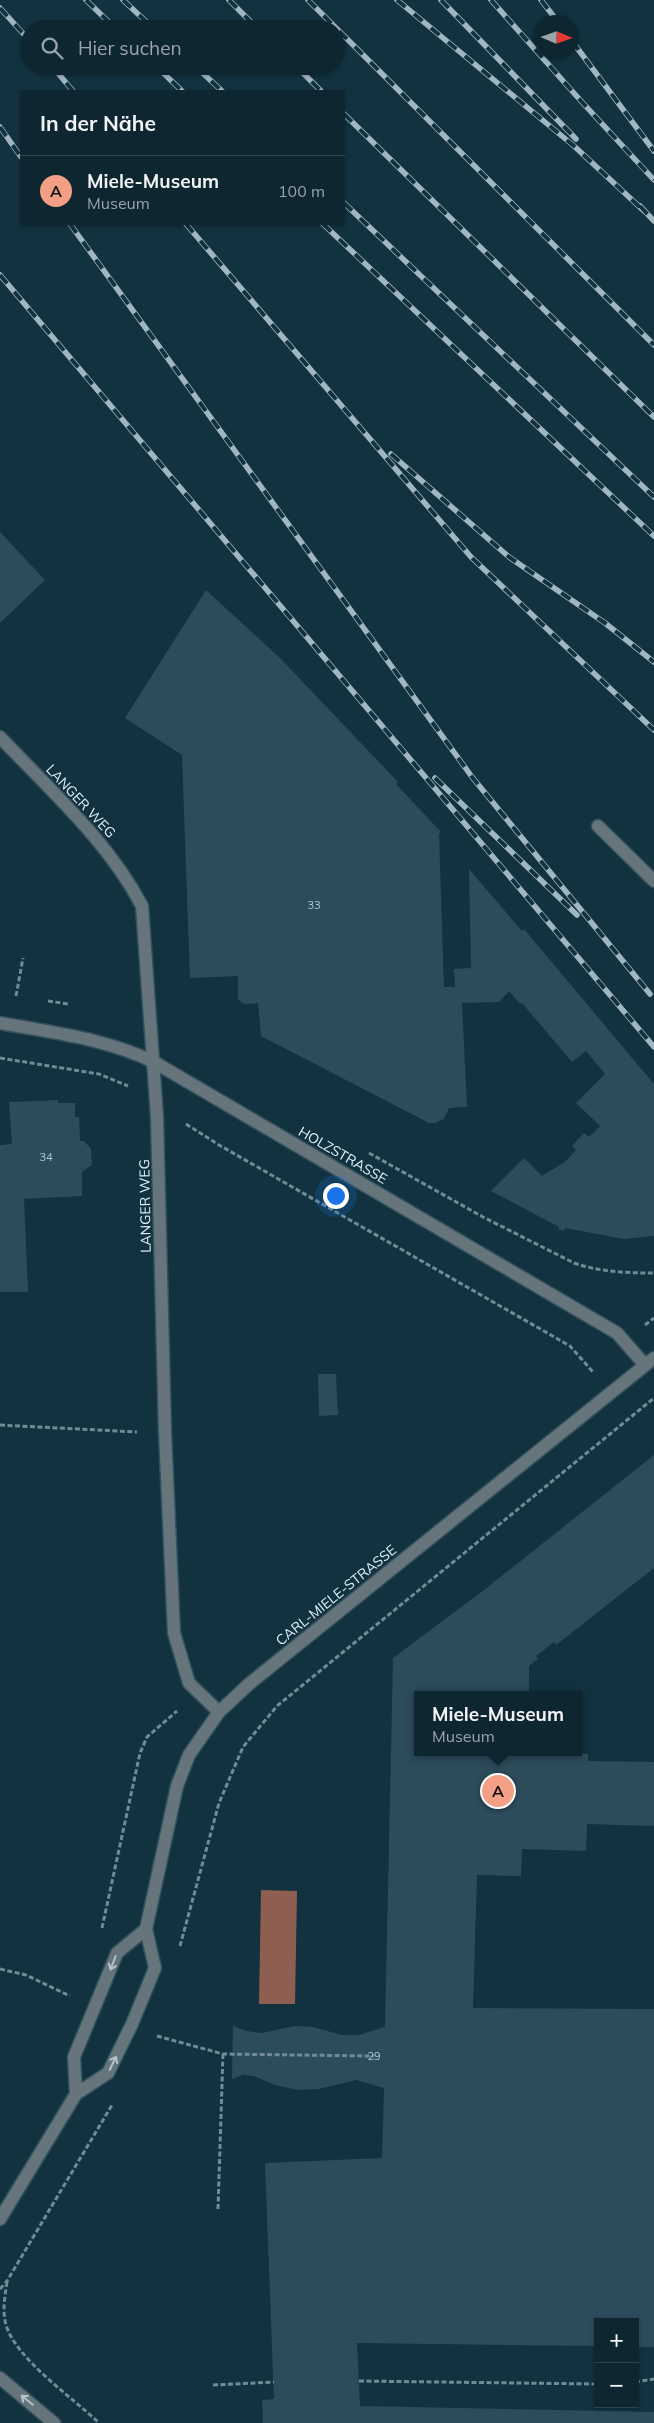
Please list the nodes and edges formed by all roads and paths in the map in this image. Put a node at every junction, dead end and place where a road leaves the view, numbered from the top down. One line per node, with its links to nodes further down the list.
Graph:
1 (0, 737): 8 (street, LANGER WEG)
2 (598, 826): 3 (street)
3 (654, 881)
4 (22, 958): 5 (path)
5 (16, 996)
6 (0, 1023): 8 (street, HOLZSTRASSE)
7 (0, 1058): 9 (path)
8 (154, 1062): 13 (street, HOLZSTRASSE); 17 (street, LANGER WEG)
9 (117, 1081)
10 (362, 1149): 12 (path)
11 (239, 1155): 14 (path)
12 (654, 1273)
13 (650, 1361): 18 (street, CARL-MIELE-STRASSE)
14 (592, 1370)
15 (654, 1398): 22 (path)
16 (0, 1425): 17 (path)
17 (165, 1432): 18 (street, LANGER WEG)
18 (219, 1712): 20 (street, CARL-MIELE-STRASSE)
19 (158, 1728): 21 (path)
20 (146, 1929): 28 (street, one-way to 28); 28 (street, CARL-MIELE-STRASSE, one-way to 20)
21 (101, 1930)
22 (178, 1951)
23 (0, 1969): 24 (path)
24 (76, 1999)
25 (150, 2033): 26 (path)
26 (223, 2054): 27 (path); 30 (path)
27 (374, 2056)
28 (76, 2094): 31 (street, CARL-MIELE-STRASSE)
29 (116, 2099): 32 (path)
30 (218, 2209)
31 (0, 2219)
32 (7, 2281): 33 (path); 42 (path)
33 (0, 2289)
34 (0, 2378): 41 (street, one-way to 34)
35 (654, 2379): 37 (path)
36 (359, 2381): 39 (path)
37 (639, 2381)
38 (274, 2382): 40 (path)
39 (594, 2384)
40 (213, 2385)
41 (54, 2423)
42 (99, 2423)

